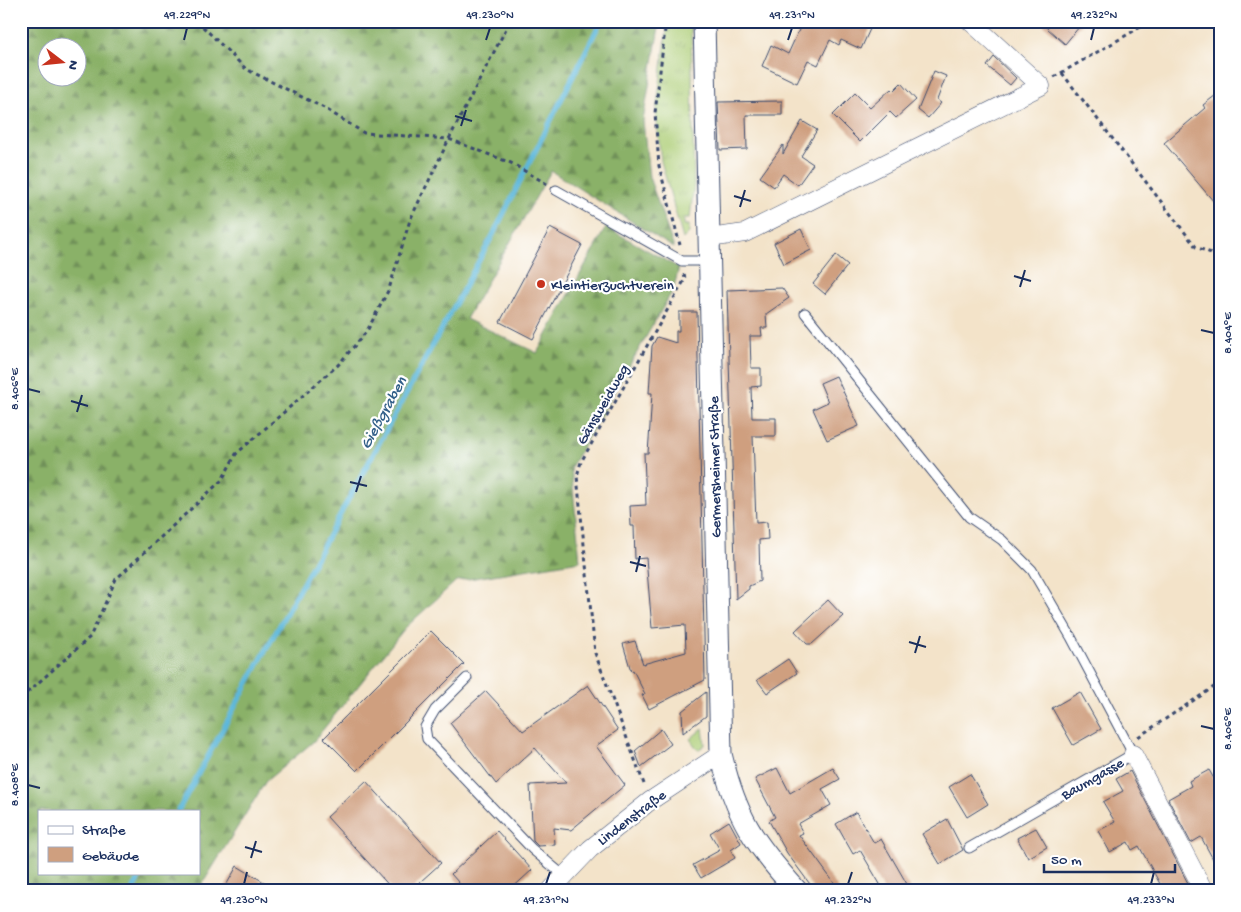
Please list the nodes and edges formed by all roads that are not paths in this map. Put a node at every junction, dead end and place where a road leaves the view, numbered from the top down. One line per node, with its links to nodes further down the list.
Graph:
1 (704, 21): 4 (street, Germersheimer Straße)
2 (970, 21): 4 (street)
3 (556, 190): 5 (lane)
4 (710, 238): 5 (street, Germersheimer Straße)
5 (709, 261): 9 (street, Germersheimer Straße)
6 (805, 313): 8 (lane)
7 (467, 678): 11 (lane)
8 (1130, 749): 10 (lane, Baumgasse); 14 (street, Baumgasse)
9 (721, 754): 11 (street, Lindenstraße); 13 (street, Germersheimer Straße)
10 (969, 848)
11 (564, 876): 12 (street, Lindenstraße)
12 (550, 891)
13 (797, 891)
14 (1204, 891)

